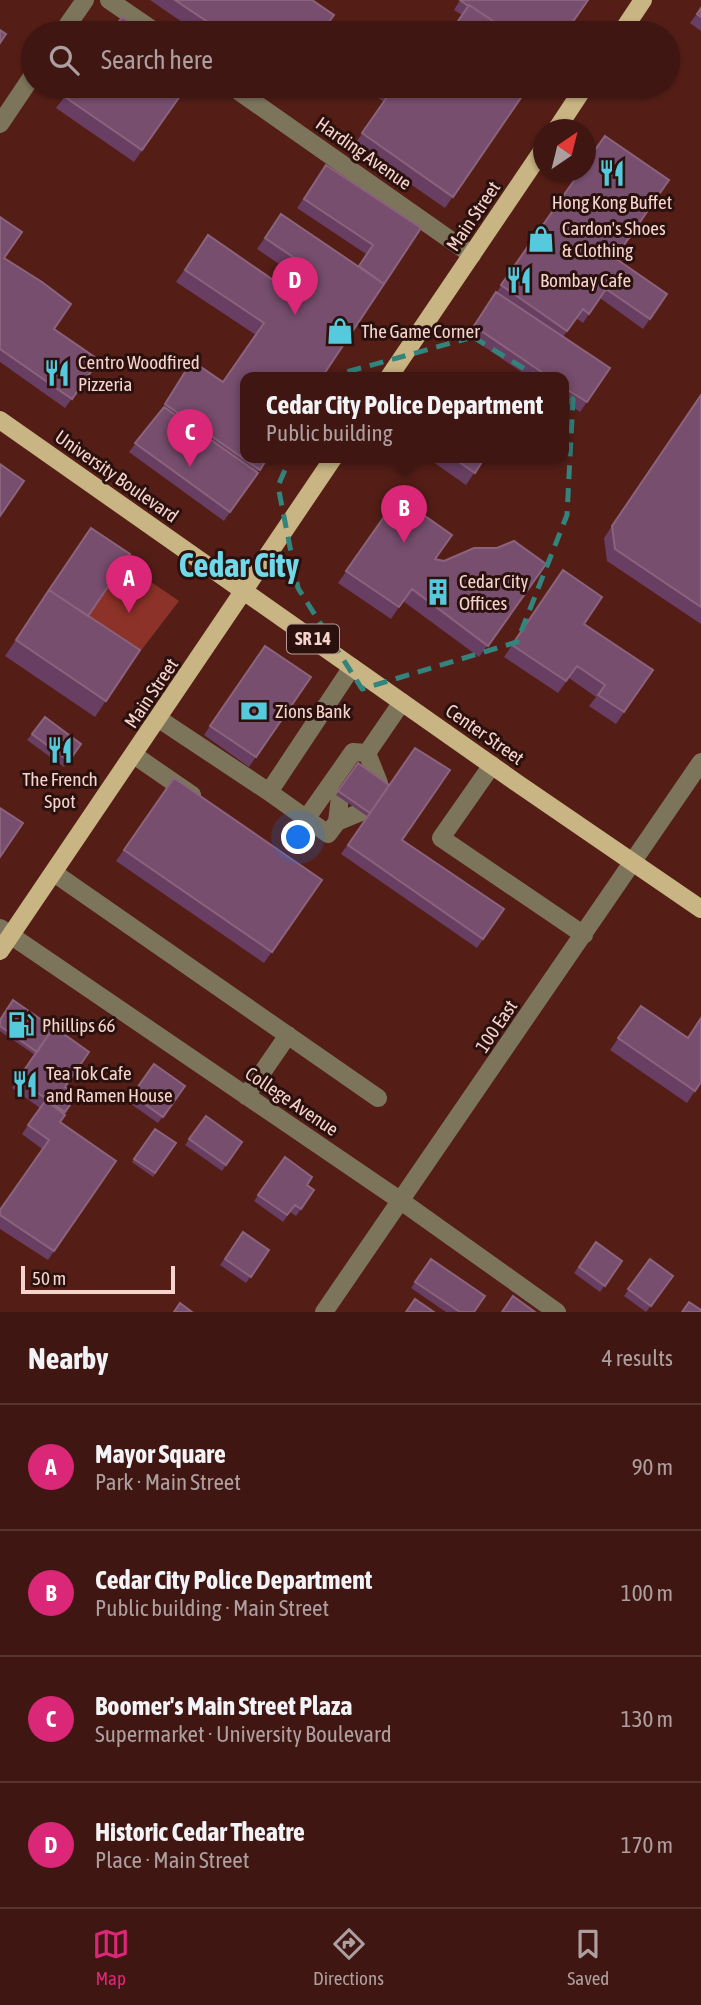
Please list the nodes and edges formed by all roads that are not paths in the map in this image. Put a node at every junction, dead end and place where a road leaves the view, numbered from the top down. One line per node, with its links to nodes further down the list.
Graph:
1 (85, 0): 4 (street)
2 (110, 0): 5 (street)
3 (643, 0): 6 (main road)
4 (70, 21)
5 (140, 21)
6 (629, 21)
7 (21, 93): 11 (street)
8 (248, 98): 13 (street, Harding Avenue)
9 (577, 98): 10 (main road)
10 (563, 119)
11 (0, 124)
12 (533, 164): 13 (main road, Main Street)
13 (472, 255): 14 (main road, Main Street)
14 (392, 372)
15 (0, 419): 17 (main road, University Boulevard)
16 (330, 463): 17 (main road, Main Street)
17 (245, 591): 18 (main road, Center Street / SR 14); 20 (main road, Main Street)
18 (352, 667): 19 (main road, Center Street / SR 14); 24 (street)
19 (402, 702): 23 (main road, Center Street / SR 14); 27 (street)
20 (159, 719): 21 (main road, Main Street); 24 (street)
21 (134, 755): 26 (street); 29 (main road, Main Street)
22 (701, 762): 28 (street, 100 East)
23 (492, 765): 28 (main road, Center Street / SR 14); 32 (street)
24 (269, 792): 27 (street)
25 (351, 805): 27 (street)
26 (211, 809)
27 (306, 819)
28 (633, 863): 30 (main road, Center Street / SR 14); 32 (street, 100 East)
29 (54, 873): 31 (main road, Main Street); 34 (street)
30 (701, 909)
31 (5, 931): 33 (main road, Main Street); 35 (street, College Avenue)
32 (584, 934): 37 (street, 100 East)
33 (0, 951)
34 (288, 1035): 35 (street); 36 (street)
35 (246, 1096): 37 (street, College Avenue)
36 (378, 1098)
37 (401, 1201): 38 (street, 100 East); 39 (street, College Avenue)
38 (324, 1312)
39 (557, 1312)

